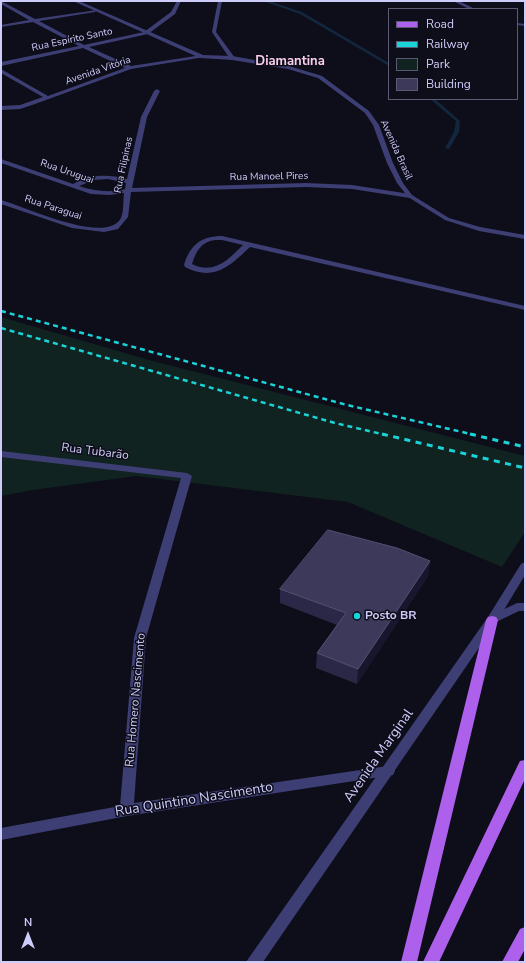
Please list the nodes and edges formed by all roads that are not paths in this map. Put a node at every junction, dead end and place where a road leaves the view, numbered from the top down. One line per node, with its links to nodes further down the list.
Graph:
1 (76, 1): 7 (street, Avenida Brasil)
2 (179, 1): 10 (street)
3 (220, 1): 13 (street)
4 (455, 1): 6 (street)
5 (1, 2): 8 (street)
6 (471, 8)
7 (94, 10): 8 (street); 10 (street, Avenida Brasil)
8 (32, 21): 9 (street); 11 (street)
9 (1, 26)
10 (146, 33): 11 (street, Rua Espírito Santo); 12 (street, Avenida Brasil)
11 (84, 47): 14 (street, Rua Espírito Santo); 15 (street)
12 (202, 57): 13 (street, Avenida Brasil); 15 (street, Avenida Vitória)
13 (232, 58): 24 (street, Avenida Brasil)
14 (1, 64)
15 (130, 68): 18 (street, Avenida Vitória)
16 (1, 71): 18 (street)
17 (158, 91): 21 (street, Rua Filipinas)
18 (48, 98): 19 (street, Avenida Vitória)
19 (1, 108)
20 (1, 161): 22 (street, Rua Uruguai)
21 (130, 182): 22 (street); 23 (street, Rua Filipinas)
22 (75, 185): 23 (street, Rua Uruguai)
23 (128, 190): 24 (street, Rua Manoel Pires); 26 (street, Rua Filipinas)
24 (410, 196): 27 (street, Avenida Brasil)
25 (1, 202): 26 (street, Rua Paraguai)
26 (100, 231)
27 (525, 237)
28 (248, 244): 28 (street); 29 (street)
29 (525, 308)
30 (1, 454): 31 (street, Rua Tubarão)
31 (187, 476): 37 (street, Rua Homero Nascimento)
32 (525, 566): 34 (street, Avenida Marginal)
33 (525, 607): 34 (street)
34 (492, 620): 36 (street, Avenida Marginal); 41 (main road)
35 (525, 765): 42 (main road)
36 (388, 771): 37 (street, Rua Quintino Nascimento); 40 (street, Avenida Marginal)
37 (127, 810): 38 (street, Rua Quintino Nascimento)
38 (1, 834)
39 (525, 934): 43 (main road)
40 (254, 962)
41 (409, 962)
42 (431, 962)
43 (510, 962)

